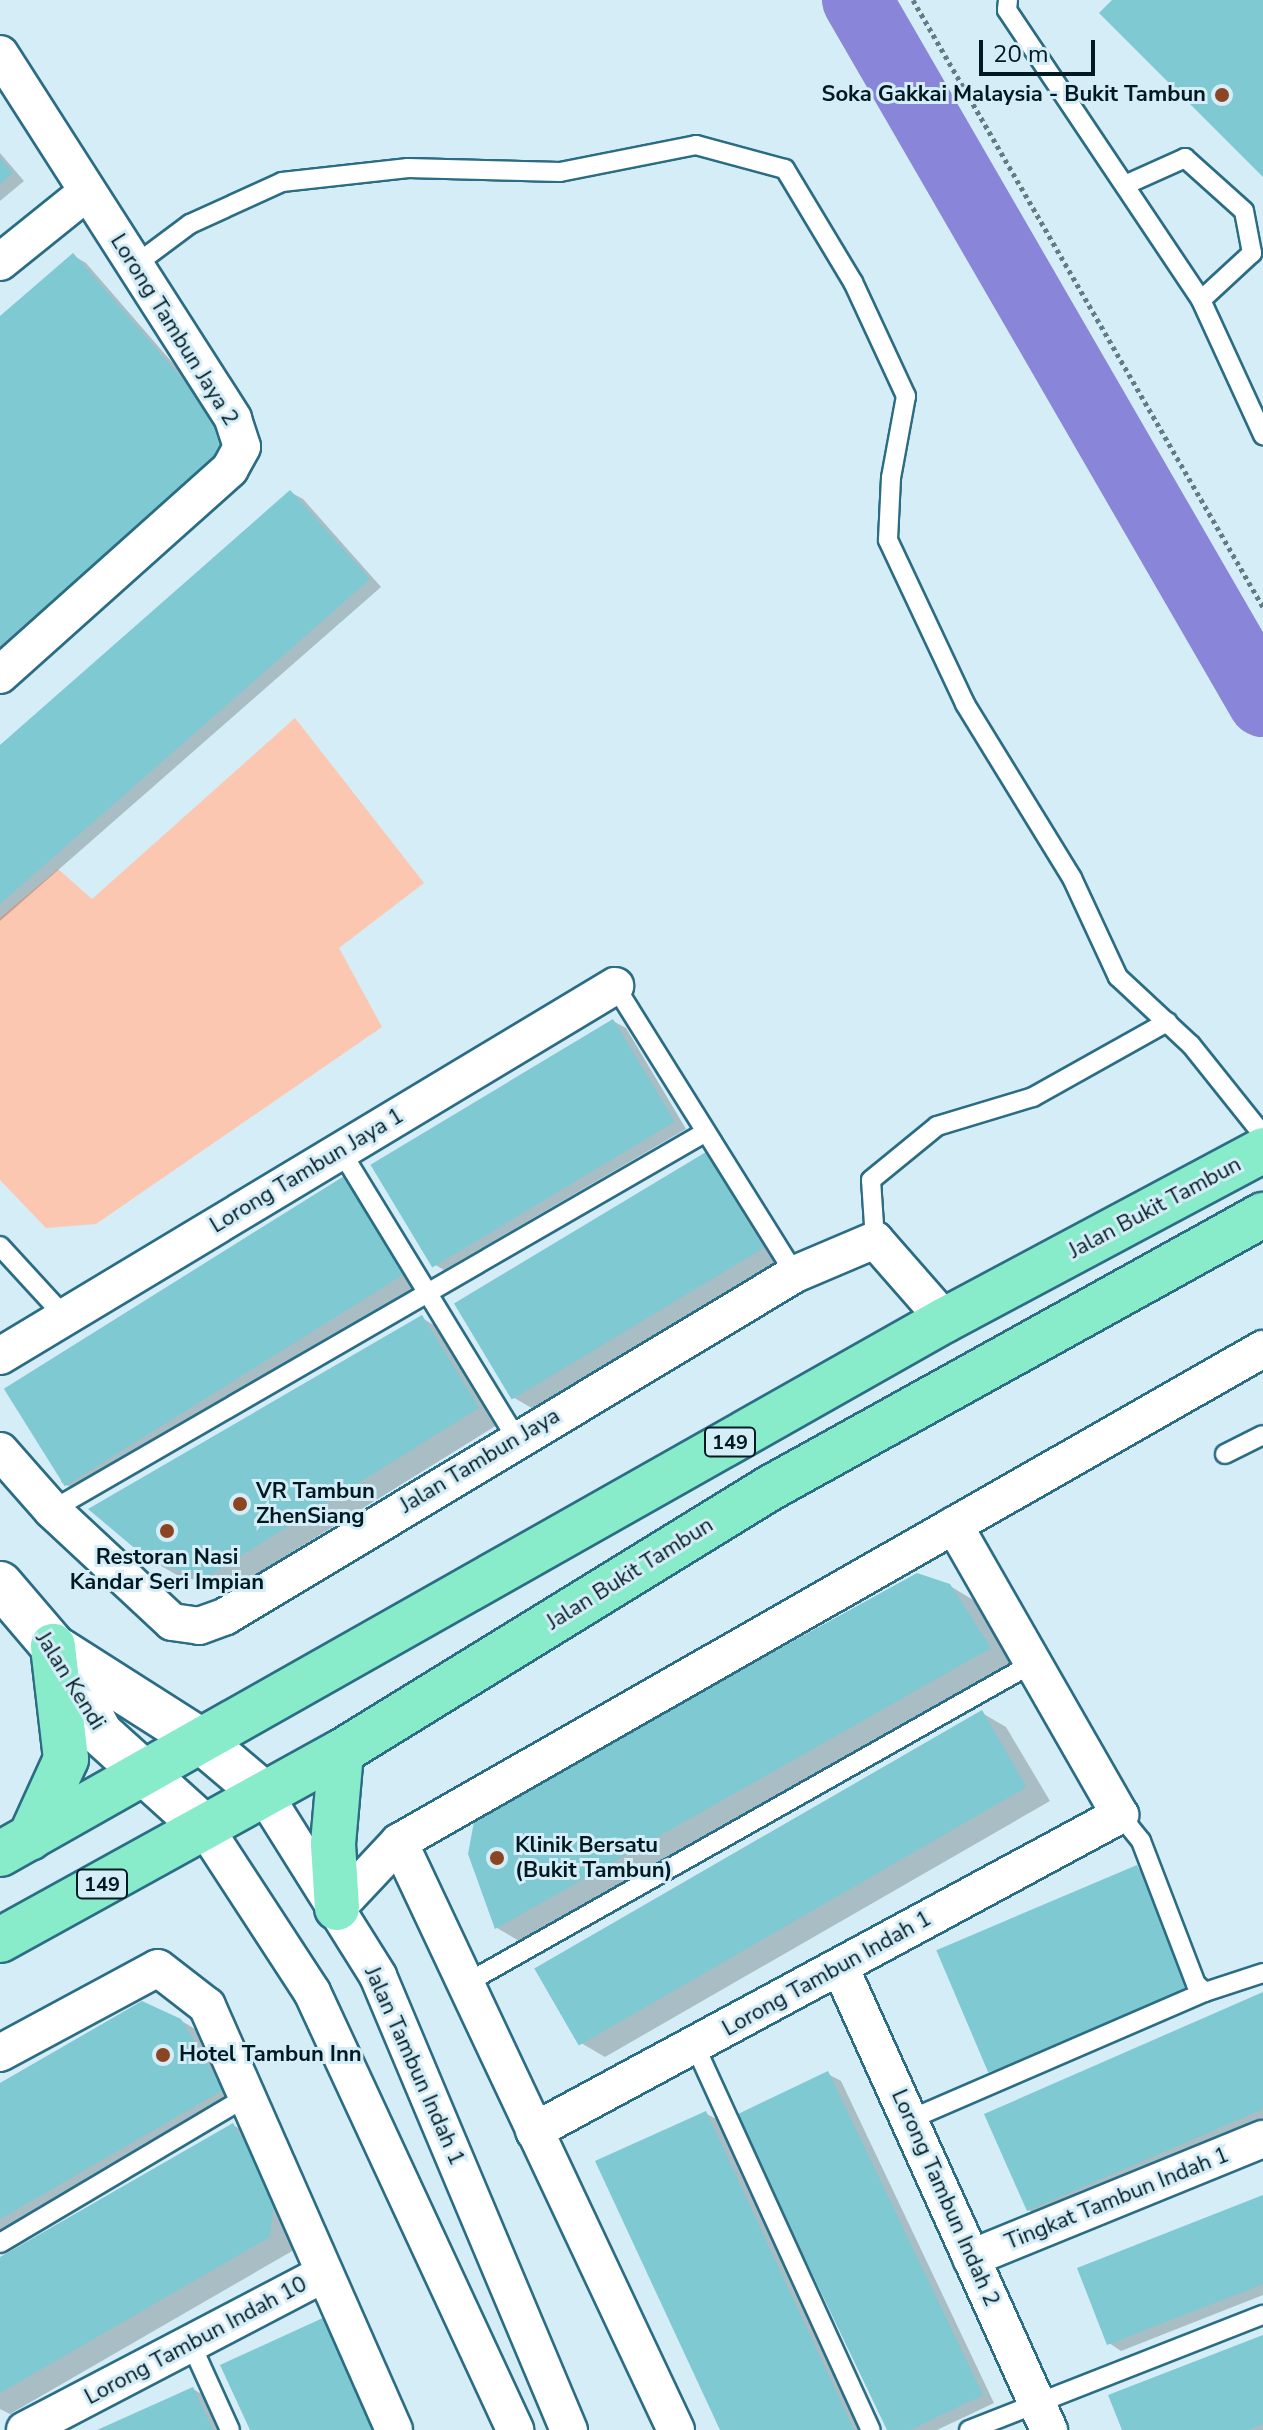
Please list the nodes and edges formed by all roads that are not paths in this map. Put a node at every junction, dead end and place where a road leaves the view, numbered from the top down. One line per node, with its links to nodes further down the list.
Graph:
1 (1008, 0): 3 (lane)
2 (0, 55): 4 (street, Lorong Tambun Jaya 2)
3 (1125, 185): 7 (lane); 7 (lane)
4 (87, 192): 5 (street); 6 (street, Lorong Tambun Jaya 2)
5 (0, 262)
6 (135, 265): 9 (street, Lorong Tambun Jaya 2); 11 (lane)
7 (1201, 300): 8 (lane)
8 (1263, 435)
9 (0, 675)
10 (615, 986): 12 (lane); 15 (street, Lorong Tambun Jaya 1)
11 (1167, 1022): 13 (lane); 17 (lane)
12 (706, 1132): 19 (lane); 20 (lane)
13 (1263, 1135)
14 (1263, 1150): 22 (main road, Jalan Bukit Tambun / 149)
15 (341, 1151): 20 (lane); 21 (street, Lorong Tambun Jaya 1)
16 (1263, 1215): 35 (main road, Jalan Bukit Tambun / 149)
17 (875, 1240): 19 (street, Jalan Tambun Jaya); 22 (street)
18 (0, 1246): 21 (lane)
19 (795, 1274): 26 (street, Jalan Tambun Jaya)
20 (428, 1293): 26 (lane); 29 (lane)
21 (65, 1317): 24 (street, Lorong Tambun Jaya 1)
22 (945, 1320): 34 (main road, Jalan Bukit Tambun / 149)
23 (1263, 1349): 30 (street)
24 (0, 1356)
25 (1263, 1435): 28 (lane)
26 (516, 1438): 29 (street, Jalan Tambun Jaya)
27 (0, 1451): 29 (street, Jalan Tambun Jaya)
28 (1225, 1454)
29 (52, 1510)
30 (954, 1525): 33 (street); 40 (street)
31 (0, 1584): 32 (street, Jalan Kendi)
32 (53, 1646): 34 (street, Jalan Tambun Indah 1); 36 (street, Jalan Kendi); 41 (main road)
33 (1033, 1663): 38 (street); 46 (lane)
34 (200, 1740): 36 (main road, Jalan Bukit Tambun / 149); 37 (street, Jalan Tambun Indah 1)
35 (341, 1752): 37 (main road, Jalan Bukit Tambun / 149); 42 (main road)
36 (147, 1771): 39 (street); 41 (main road, Jalan Bukit Tambun / 149)
37 (264, 1794): 39 (main road, Jalan Bukit Tambun / 149); 42 (street, Jalan Tambun Indah 1)
38 (1120, 1815): 44 (street, Lorong Tambun Indah 1); 47 (lane)
39 (205, 1828): 43 (main road, Jalan Bukit Tambun / 149); 63 (street)
40 (399, 1842): 42 (street); 46 (street)
41 (15, 1846)
42 (337, 1908): 64 (street, Jalan Tambun Indah 1)
43 (0, 1940)
44 (840, 1967): 48 (street, Lorong Tambun Indah 1); 51 (street, Lorong Tambun Indah 2)
45 (1263, 1973): 47 (lane)
46 (465, 1984): 52 (street)
47 (1205, 1992): 51 (lane)
48 (695, 2046): 52 (street, Lorong Tambun Indah 1); 66 (lane)
49 (0, 2053): 50 (street)
50 (246, 2097): 54 (lane); 56 (street)
51 (909, 2120): 55 (street, Lorong Tambun Indah 2)
52 (534, 2131): 65 (street)
53 (1263, 2139): 55 (street, Tingkat Tambun Indah 1)
54 (0, 2243)
55 (971, 2258): 59 (street, Lorong Tambun Indah 2)
56 (324, 2274): 58 (street, Lorong Tambun Indah 10); 62 (street)
57 (1263, 2315): 59 (lane)
58 (191, 2344): 60 (street, Lorong Tambun Indah 10); 61 (lane)
59 (1043, 2416): 67 (lane)
60 (29, 2429)
61 (230, 2430)
62 (394, 2430)
63 (515, 2430)
64 (569, 2430)
65 (676, 2430)
66 (871, 2430)
67 (969, 2430)

